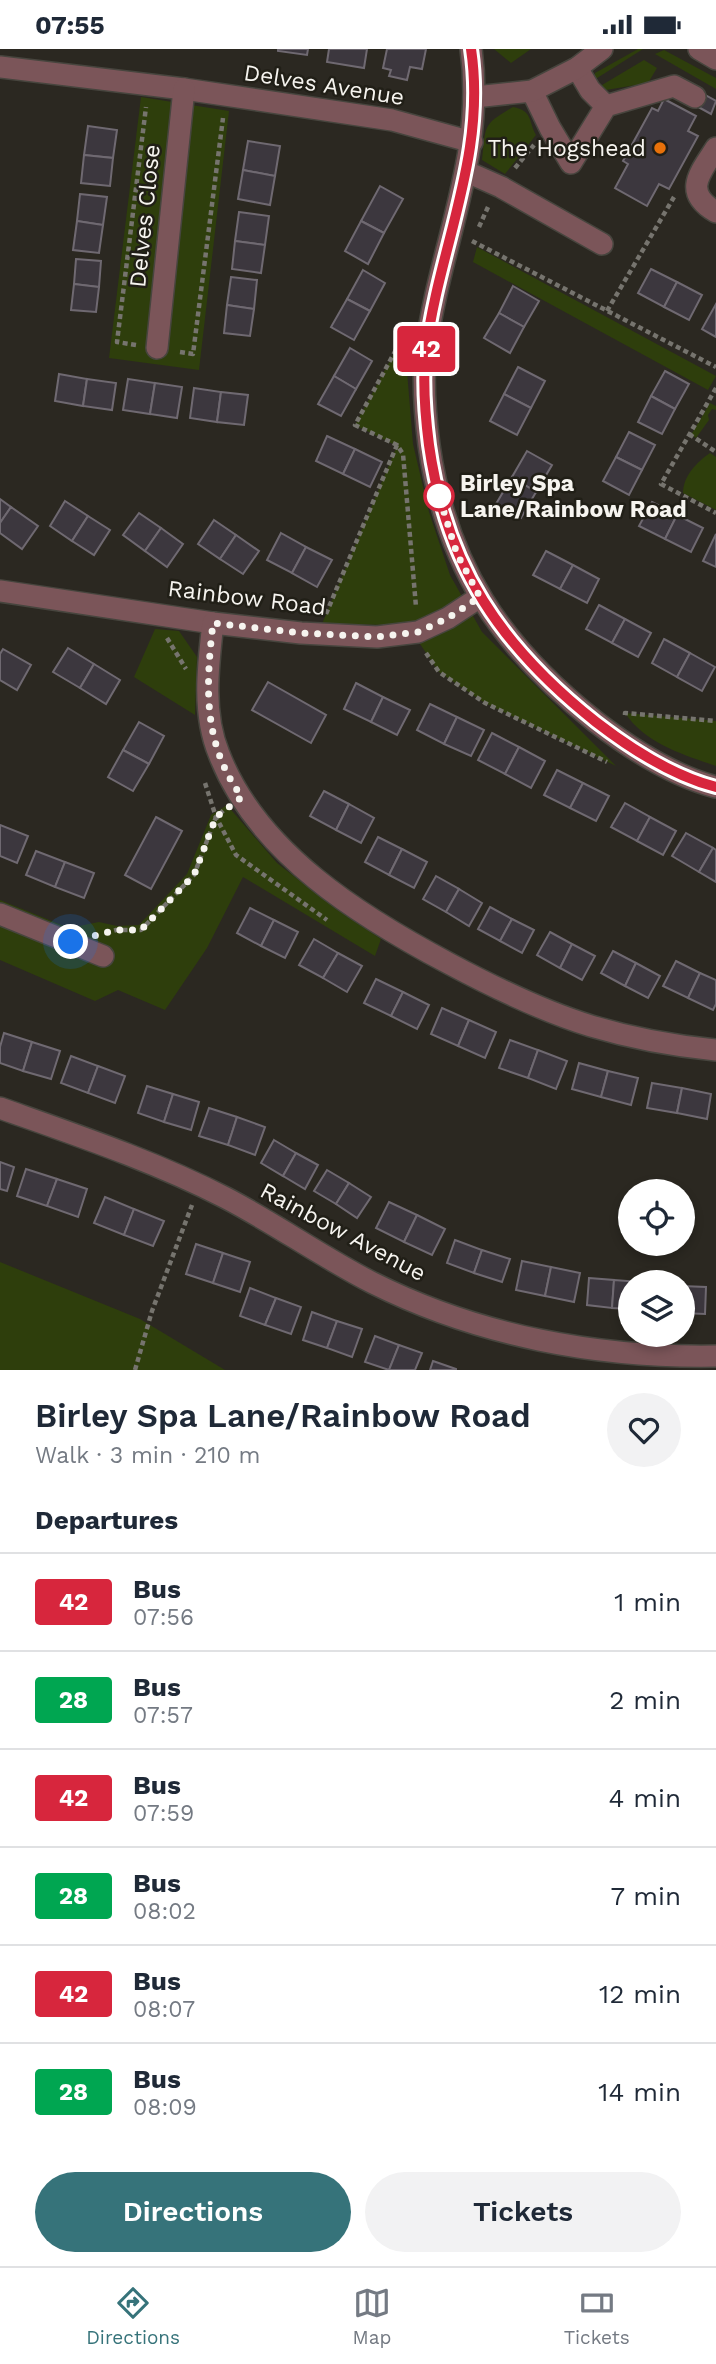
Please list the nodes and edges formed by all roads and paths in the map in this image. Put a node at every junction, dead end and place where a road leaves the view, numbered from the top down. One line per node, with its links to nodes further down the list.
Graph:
1 (471, 49): 9 (street)
2 (602, 49): 6 (street)
3 (699, 49): 4 (street)
4 (716, 59)
5 (0, 67): 7 (street, Delves Avenue)
6 (577, 68): 8 (street); 11 (street)
7 (184, 89): 12 (street, Delves Avenue); 20 (street, Delves Close)
8 (532, 91): 9 (street); 11 (street)
9 (475, 97): 12 (street)
10 (695, 97): 11 (street)
11 (606, 106)
12 (472, 142): 14 (street)
13 (716, 148): 16 (street)
14 (467, 173): 17 (street); 18 (street)
15 (675, 195): 19 (path)
16 (716, 212)
17 (451, 235): 19 (path); 28 (street)
18 (602, 244)
19 (607, 311): 21 (path)
20 (157, 348)
21 (716, 367)
22 (716, 388): 23 (path)
23 (689, 434): 25 (path); 26 (path)
24 (397, 445): 30 (path)
25 (716, 452)
26 (716, 513)
27 (0, 591): 29 (street, Rainbow Road)
28 (480, 597): 30 (street, Rainbow Road); 32 (street)
29 (213, 623): 30 (street, Rainbow Road); 34 (street)
30 (318, 634)
31 (716, 721): 32 (path)
32 (620, 741): 33 (street)
33 (714, 782)
34 (242, 797): 36 (path); 38 (street)
35 (0, 914): 36 (street)
36 (71, 942): 37 (street)
37 (103, 956)
38 (716, 1050)
39 (0, 1108): 40 (street, Rainbow Avenue)
40 (199, 1185): 41 (street, Rainbow Avenue); 42 (path)
41 (716, 1356)
42 (135, 1370)

